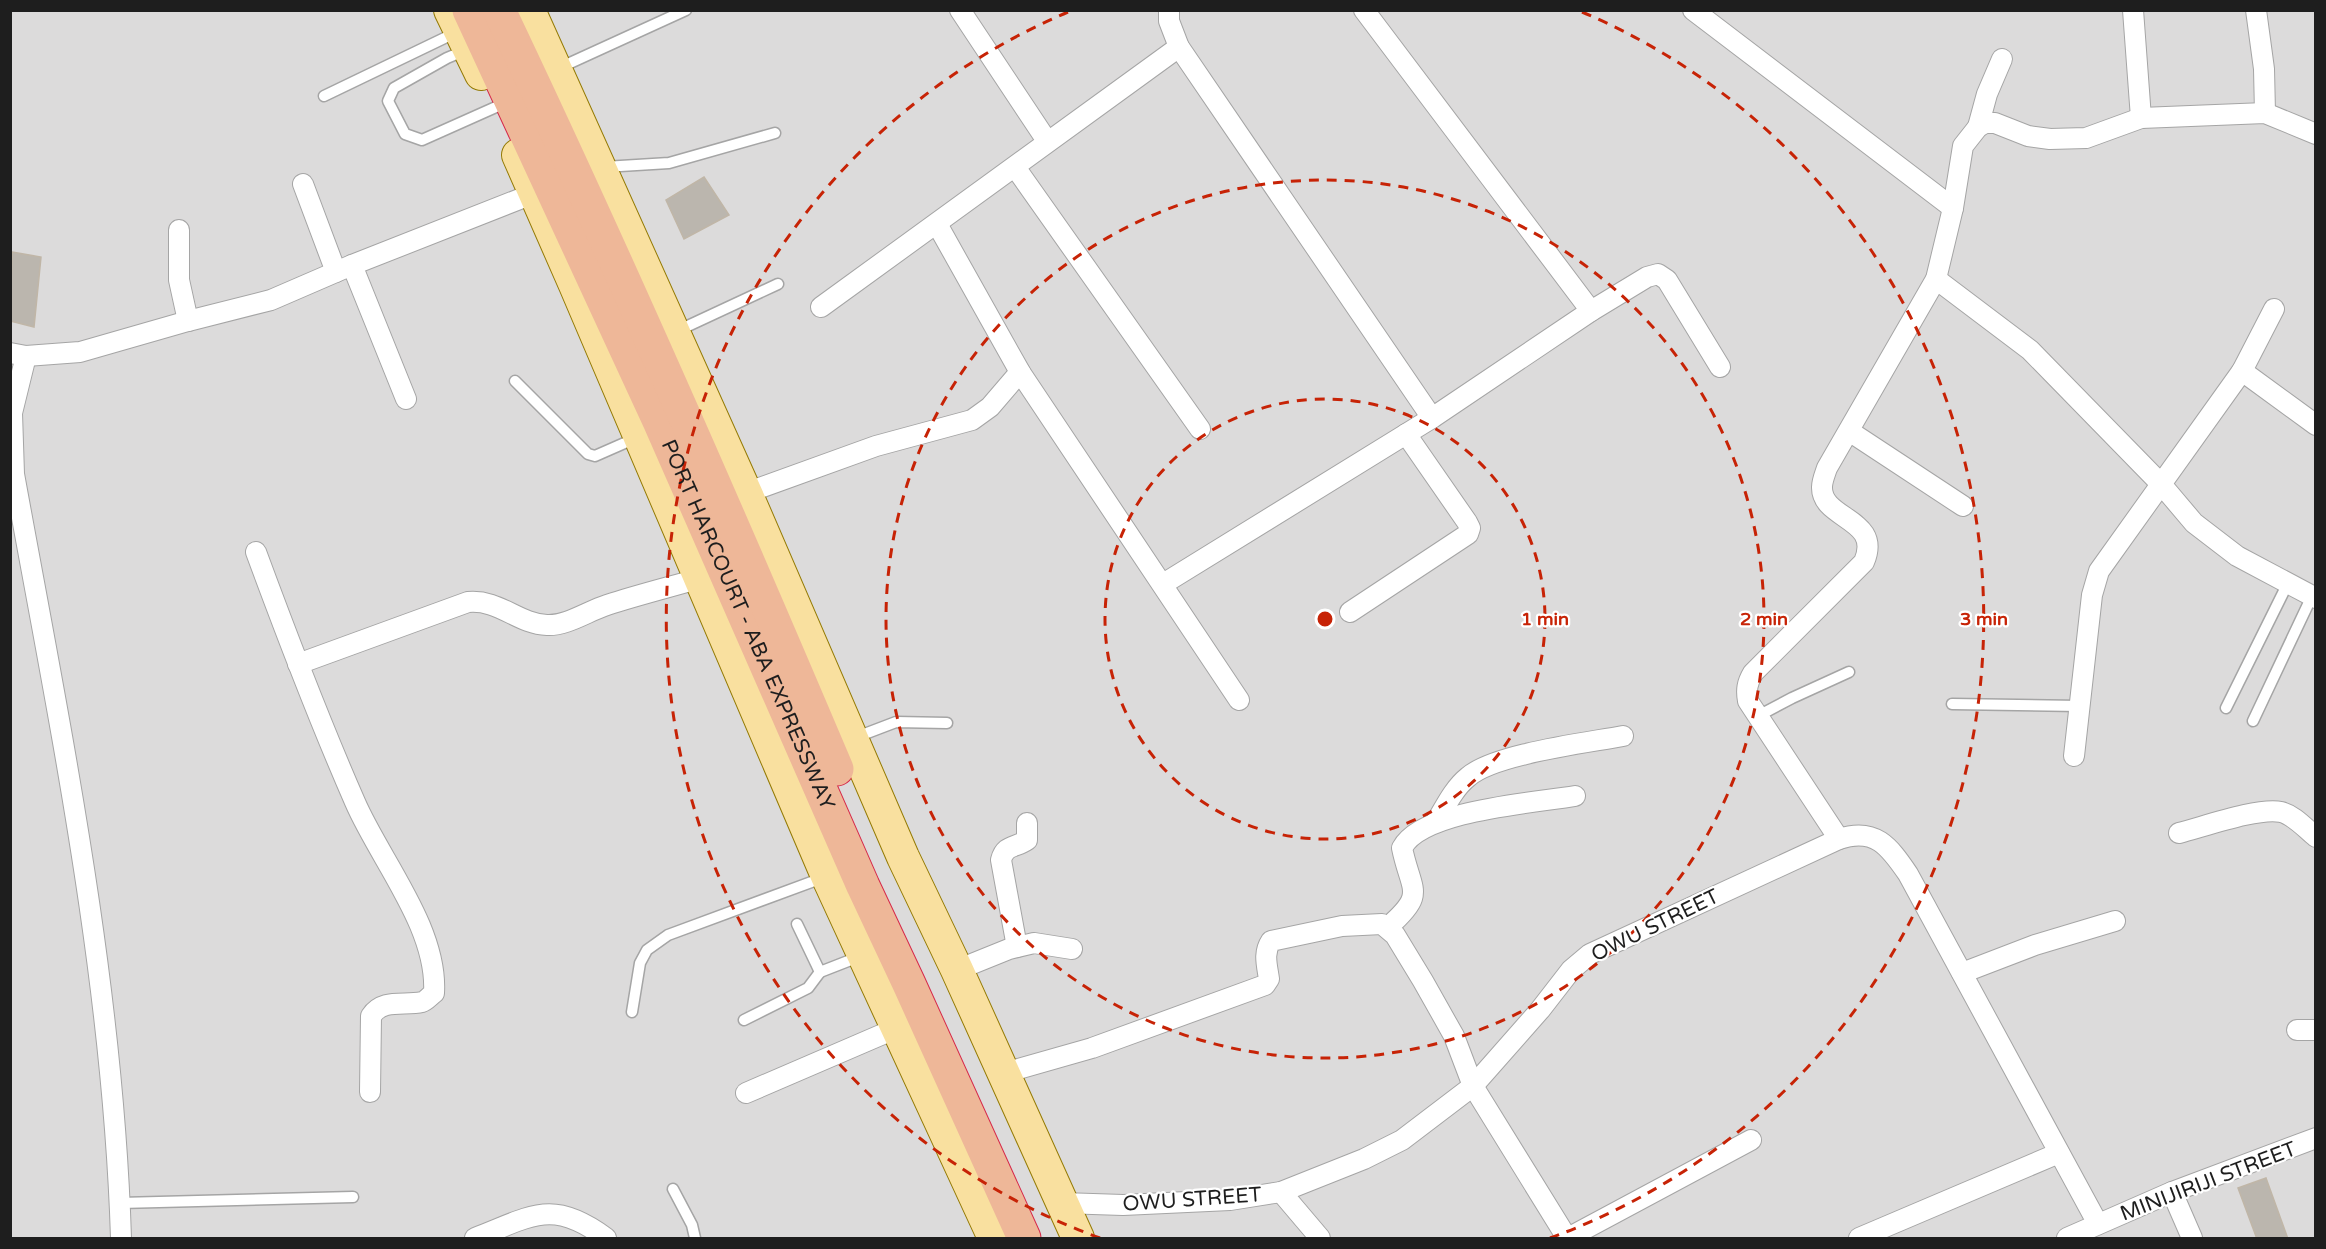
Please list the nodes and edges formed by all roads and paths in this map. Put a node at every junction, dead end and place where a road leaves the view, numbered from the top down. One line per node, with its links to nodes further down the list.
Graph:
1 (499, 10): 86 (highway, PORT HARCOURT - ABA EXPRESSWAY)
2 (530, 10): 13 (main road)
3 (686, 10): 13 (lane)
4 (960, 10): 21 (street)
5 (1169, 10): 11 (street)
6 (1364, 10): 34 (street)
7 (1693, 10): 26 (street)
8 (2133, 10): 17 (street)
9 (2256, 10): 16 (street)
10 (462, 25): 14 (lane); 15 (main road); 15 (lane); 86 (highway, PORT HARCOURT - ABA EXPRESSWAY)
11 (1179, 47): 21 (street); 44 (street)
12 (2002, 59): 18 (street)
13 (556, 70): 23 (main road)
14 (324, 96)
15 (496, 107): 25 (main road)
16 (2265, 113): 17 (street); 20 (street)
17 (2141, 118): 18 (street)
18 (1978, 127): 26 (street)
19 (775, 132): 23 (lane)
20 (2316, 134)
21 (1047, 141): 22 (street)
22 (1015, 166): 27 (street); 46 (street)
23 (601, 167): 36 (main road)
24 (303, 184): 29 (street)
25 (535, 193): 29 (street); 49 (main road)
26 (1953, 208): 30 (street)
27 (937, 224): 32 (street); 40 (street)
28 (179, 230): 35 (street)
29 (344, 269): 35 (street); 42 (street)
30 (1936, 279): 47 (street); 50 (street)
31 (778, 284): 36 (lane)
32 (821, 307)
33 (2274, 309): 39 (street)
34 (1592, 311): 38 (street); 44 (street)
35 (188, 321): 37 (street)
36 (674, 333): 51 (main road)
37 (18, 354): 43 (street)
38 (1720, 367)
39 (2242, 371): 45 (street); 50 (street)
40 (1020, 372): 51 (street); 56 (street)
41 (515, 381): 49 (lane)
42 (406, 399)
43 (11, 413): 101 (street)
44 (1432, 418): 48 (street)
45 (2316, 425)
46 (1200, 429)
47 (1849, 431): 52 (street); 65 (street)
48 (1406, 434): 56 (street); 58 (street)
49 (639, 436): 54 (main road)
50 (2161, 484): 55 (street); 63 (street)
51 (746, 493): 69 (main road)
52 (1963, 506)
53 (256, 552): 59 (street)
54 (701, 578): 59 (street); 77 (main road)
55 (2288, 583): 57 (street); 64 (lane)
56 (1162, 584): 61 (street)
57 (2314, 597): 66 (lane)
58 (1350, 612)
59 (298, 664): 92 (street)
60 (1849, 672): 65 (lane)
61 (1239, 700)
62 (1952, 704): 63 (lane)
63 (2080, 706): 70 (street)
64 (2226, 708)
65 (1758, 716): 76 (street)
66 (2253, 722)
67 (947, 723): 69 (lane)
68 (1623, 736): 72 (street)
69 (851, 740): 86 (main road)
70 (2074, 756)
71 (1575, 796): 72 (street)
72 (1436, 822): 80 (street)
73 (1026, 823): 81 (street)
74 (2179, 833): 75 (street)
75 (2316, 837)
76 (1839, 839): 85 (street, OWU STREET); 91 (street, OWU STREET)
77 (827, 876): 83 (main road); 87 (lane)
78 (2115, 921): 85 (street)
79 (797, 924): 84 (lane)
80 (1388, 927): 90 (street); 91 (street)
81 (1017, 947): 82 (street); 86 (street)
82 (1072, 949)
83 (864, 955): 84 (lane); 89 (main road)
84 (820, 972): 88 (lane)
85 (1962, 973): 96 (street, OWU STREET)
86 (932, 977): 90 (main road); 109 (highway, PORT HARCOURT - ABA EXPRESSWAY); 110 (highway, PORT HARCOURT - ABA EXPRESSWAY)
87 (632, 1012)
88 (744, 1020)
89 (897, 1028): 93 (street); 108 (main road)
90 (1004, 1073): 102 (main road)
91 (1473, 1086): 98 (street, OWU STREET); 113 (street)
92 (370, 1092)
93 (746, 1093)
94 (2316, 1138): 99 (street, MINIJIRIJI STREET)
95 (1751, 1140): 113 (street)
96 (2059, 1153): 103 (street, OWU STREET); 114 (street)
97 (674, 1189): 107 (lane)
98 (1281, 1192): 102 (street, OWU STREET); 112 (street)
99 (2172, 1192): 103 (street, MINIJIRIJI STREET); 116 (street)
100 (353, 1197): 101 (lane)
101 (120, 1203): 104 (street)
102 (1062, 1203): 111 (main road)
103 (2098, 1224): 115 (street, MINIJIRIJI STREET)
104 (121, 1239)
105 (475, 1239): 106 (street)
106 (606, 1239)
107 (695, 1239)
108 (994, 1239)
109 (1024, 1239)
110 (1047, 1239)
111 (1078, 1239)
112 (1320, 1239)
113 (1568, 1239)
114 (1859, 1239)
115 (2067, 1239)
116 (2192, 1239)

